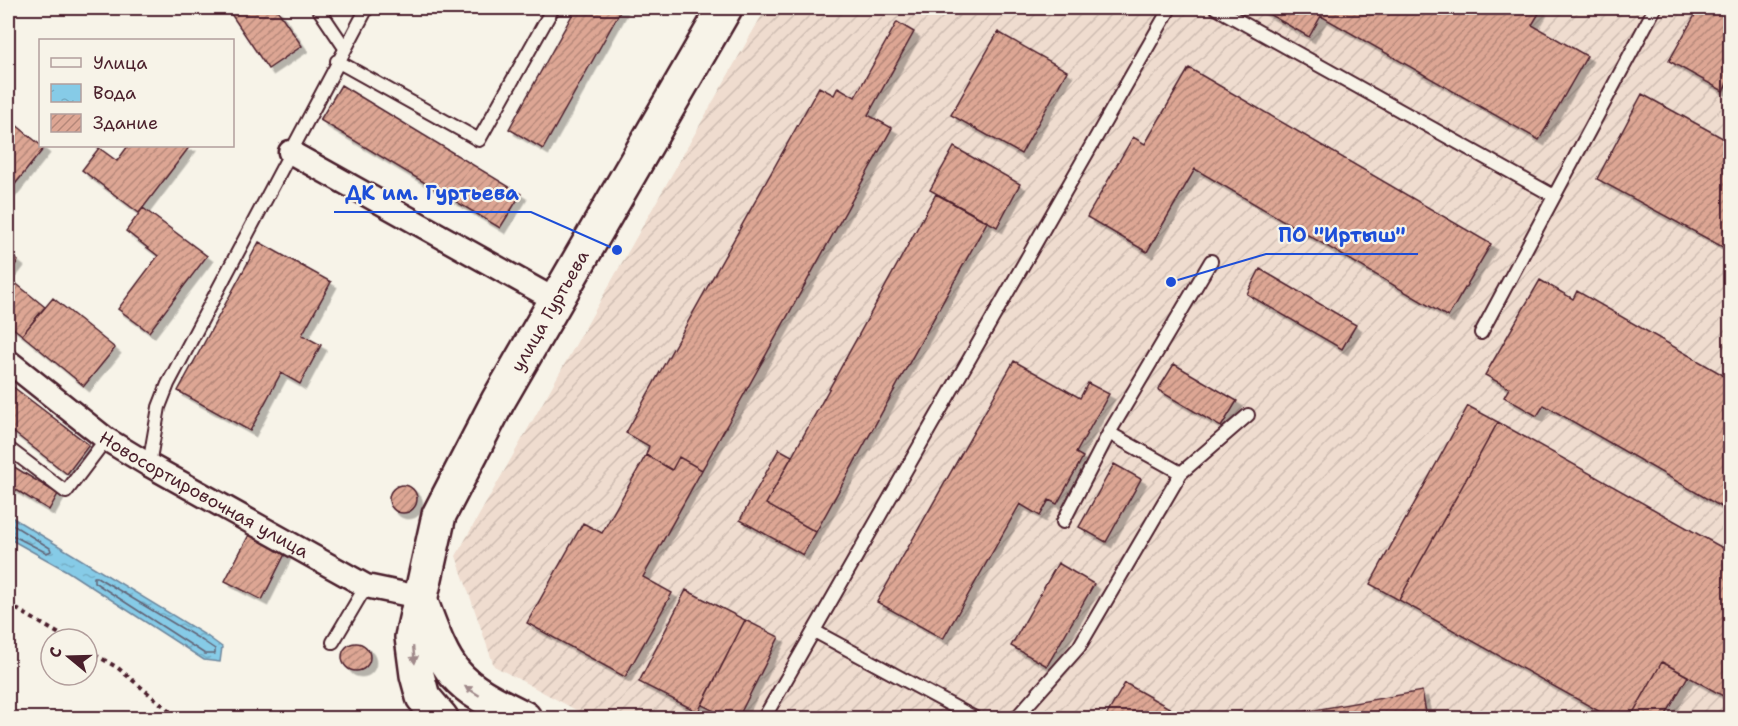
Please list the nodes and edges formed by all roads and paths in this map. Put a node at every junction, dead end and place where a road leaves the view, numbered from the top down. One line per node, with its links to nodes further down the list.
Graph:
1 (318, 8): 8 (lane)
2 (367, 8): 8 (lane)
3 (553, 8): 9 (lane)
4 (725, 8): 13 (main road, улица Гуртьева)
5 (1170, 8): 27 (lane)
6 (1216, 8): 11 (lane)
7 (1655, 8): 11 (lane)
8 (345, 48): 9 (lane)
9 (337, 61): 10 (lane)
10 (290, 152): 13 (street); 20 (lane)
11 (1554, 196): 14 (lane)
12 (1211, 261): 17 (lane)
13 (557, 301): 24 (main road, улица Гуртьева)
14 (1480, 333)
15 (8, 361): 18 (street, Новосортировочная улица)
16 (1248, 415): 21 (lane)
17 (1109, 434): 21 (lane); 22 (lane)
18 (106, 439): 19 (lane); 20 (street, Новосортировочная улица)
19 (8, 448)
20 (149, 465): 23 (street, Новосортировочная улица)
21 (1181, 473): 35 (lane)
22 (1063, 522)
23 (366, 586): 24 (street, Новосортировочная улица); 28 (lane)
24 (419, 597): 31 (main road, one-way to 31); 32 (main road, one-way to 24)
25 (8, 604): 26 (path)
26 (47, 627)
27 (814, 631): 33 (lane); 34 (lane)
28 (333, 642)
29 (99, 657): 30 (path)
30 (178, 718)
31 (441, 718)
32 (524, 718)
33 (764, 718)
34 (975, 718)
35 (1016, 718)

